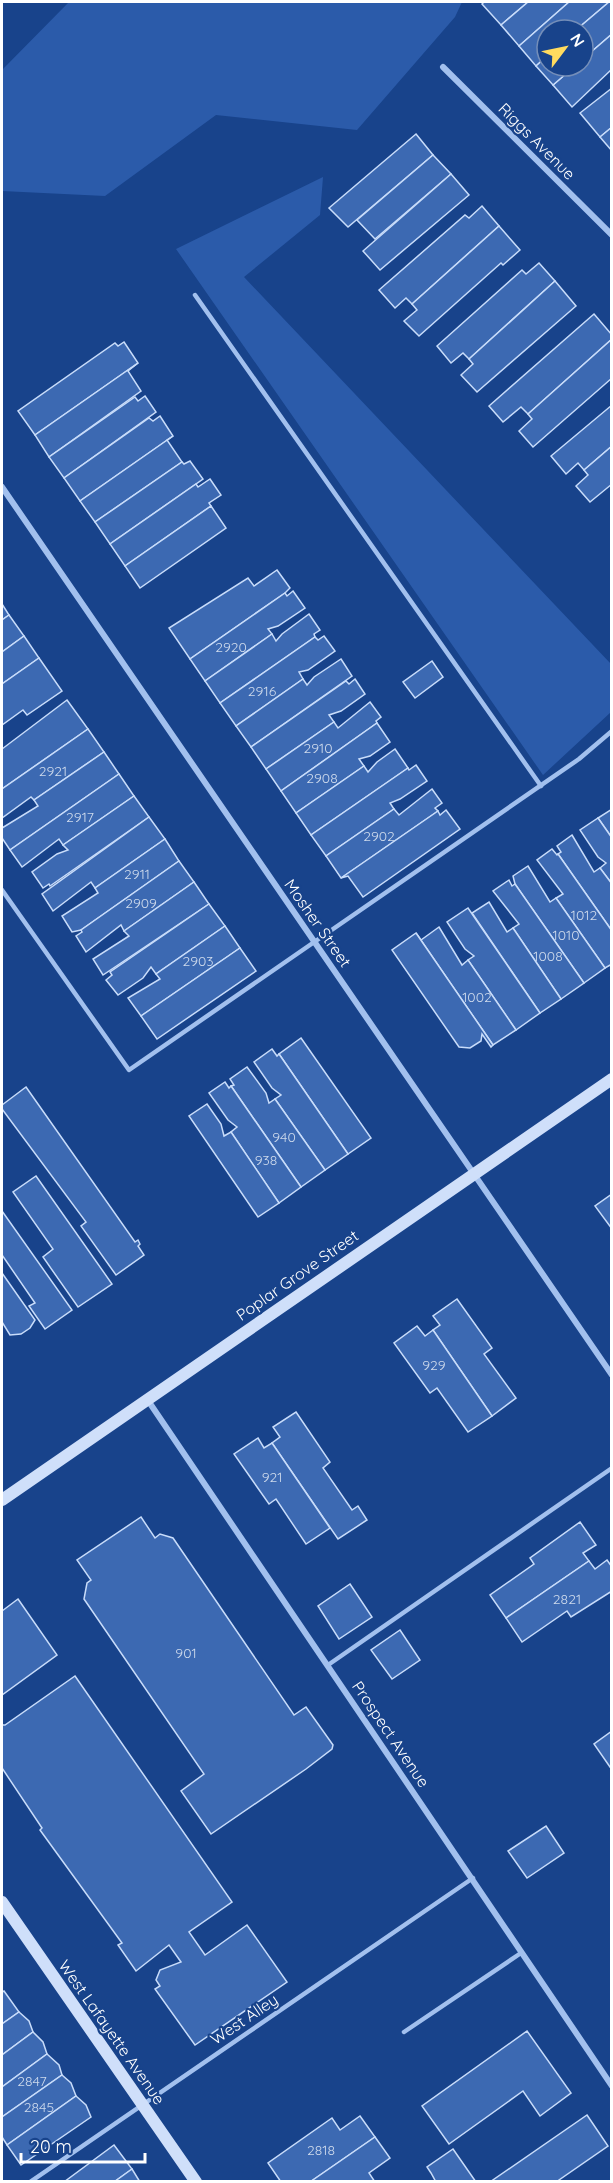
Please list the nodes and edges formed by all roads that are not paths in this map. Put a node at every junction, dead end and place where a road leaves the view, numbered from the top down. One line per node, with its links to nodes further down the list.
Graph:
1 (443, 67): 2 (street, Riggs Avenue)
2 (612, 235)
3 (195, 295): 6 (lane)
4 (2, 487): 8 (street, Mosher Street)
5 (612, 731): 6 (lane)
6 (541, 786): 8 (lane)
7 (2, 890): 8 (lane)
8 (314, 942): 10 (street, Mosher Street)
9 (612, 1079): 10 (main road, Poplar Grove Street)
10 (474, 1174): 11 (street, Mosher Street); 12 (main road, Poplar Grove Street)
11 (612, 1375)
12 (147, 1399): 14 (main road, Poplar Grove Street); 15 (street, Prospect Avenue)
13 (612, 1468): 15 (lane)
14 (2, 1500)
15 (328, 1665): 16 (street, Prospect Avenue)
16 (473, 1878): 18 (street, Prospect Avenue); 21 (lane, West Alley)
17 (2, 1902): 21 (main road, West Lafayette Avenue)
18 (521, 1953): 19 (lane); 20 (street, Prospect Avenue)
19 (404, 2032)
20 (612, 2086)
21 (142, 2104): 22 (lane, West Alley); 23 (main road, West Lafayette Avenue)
22 (30, 2181)
23 (196, 2181)

